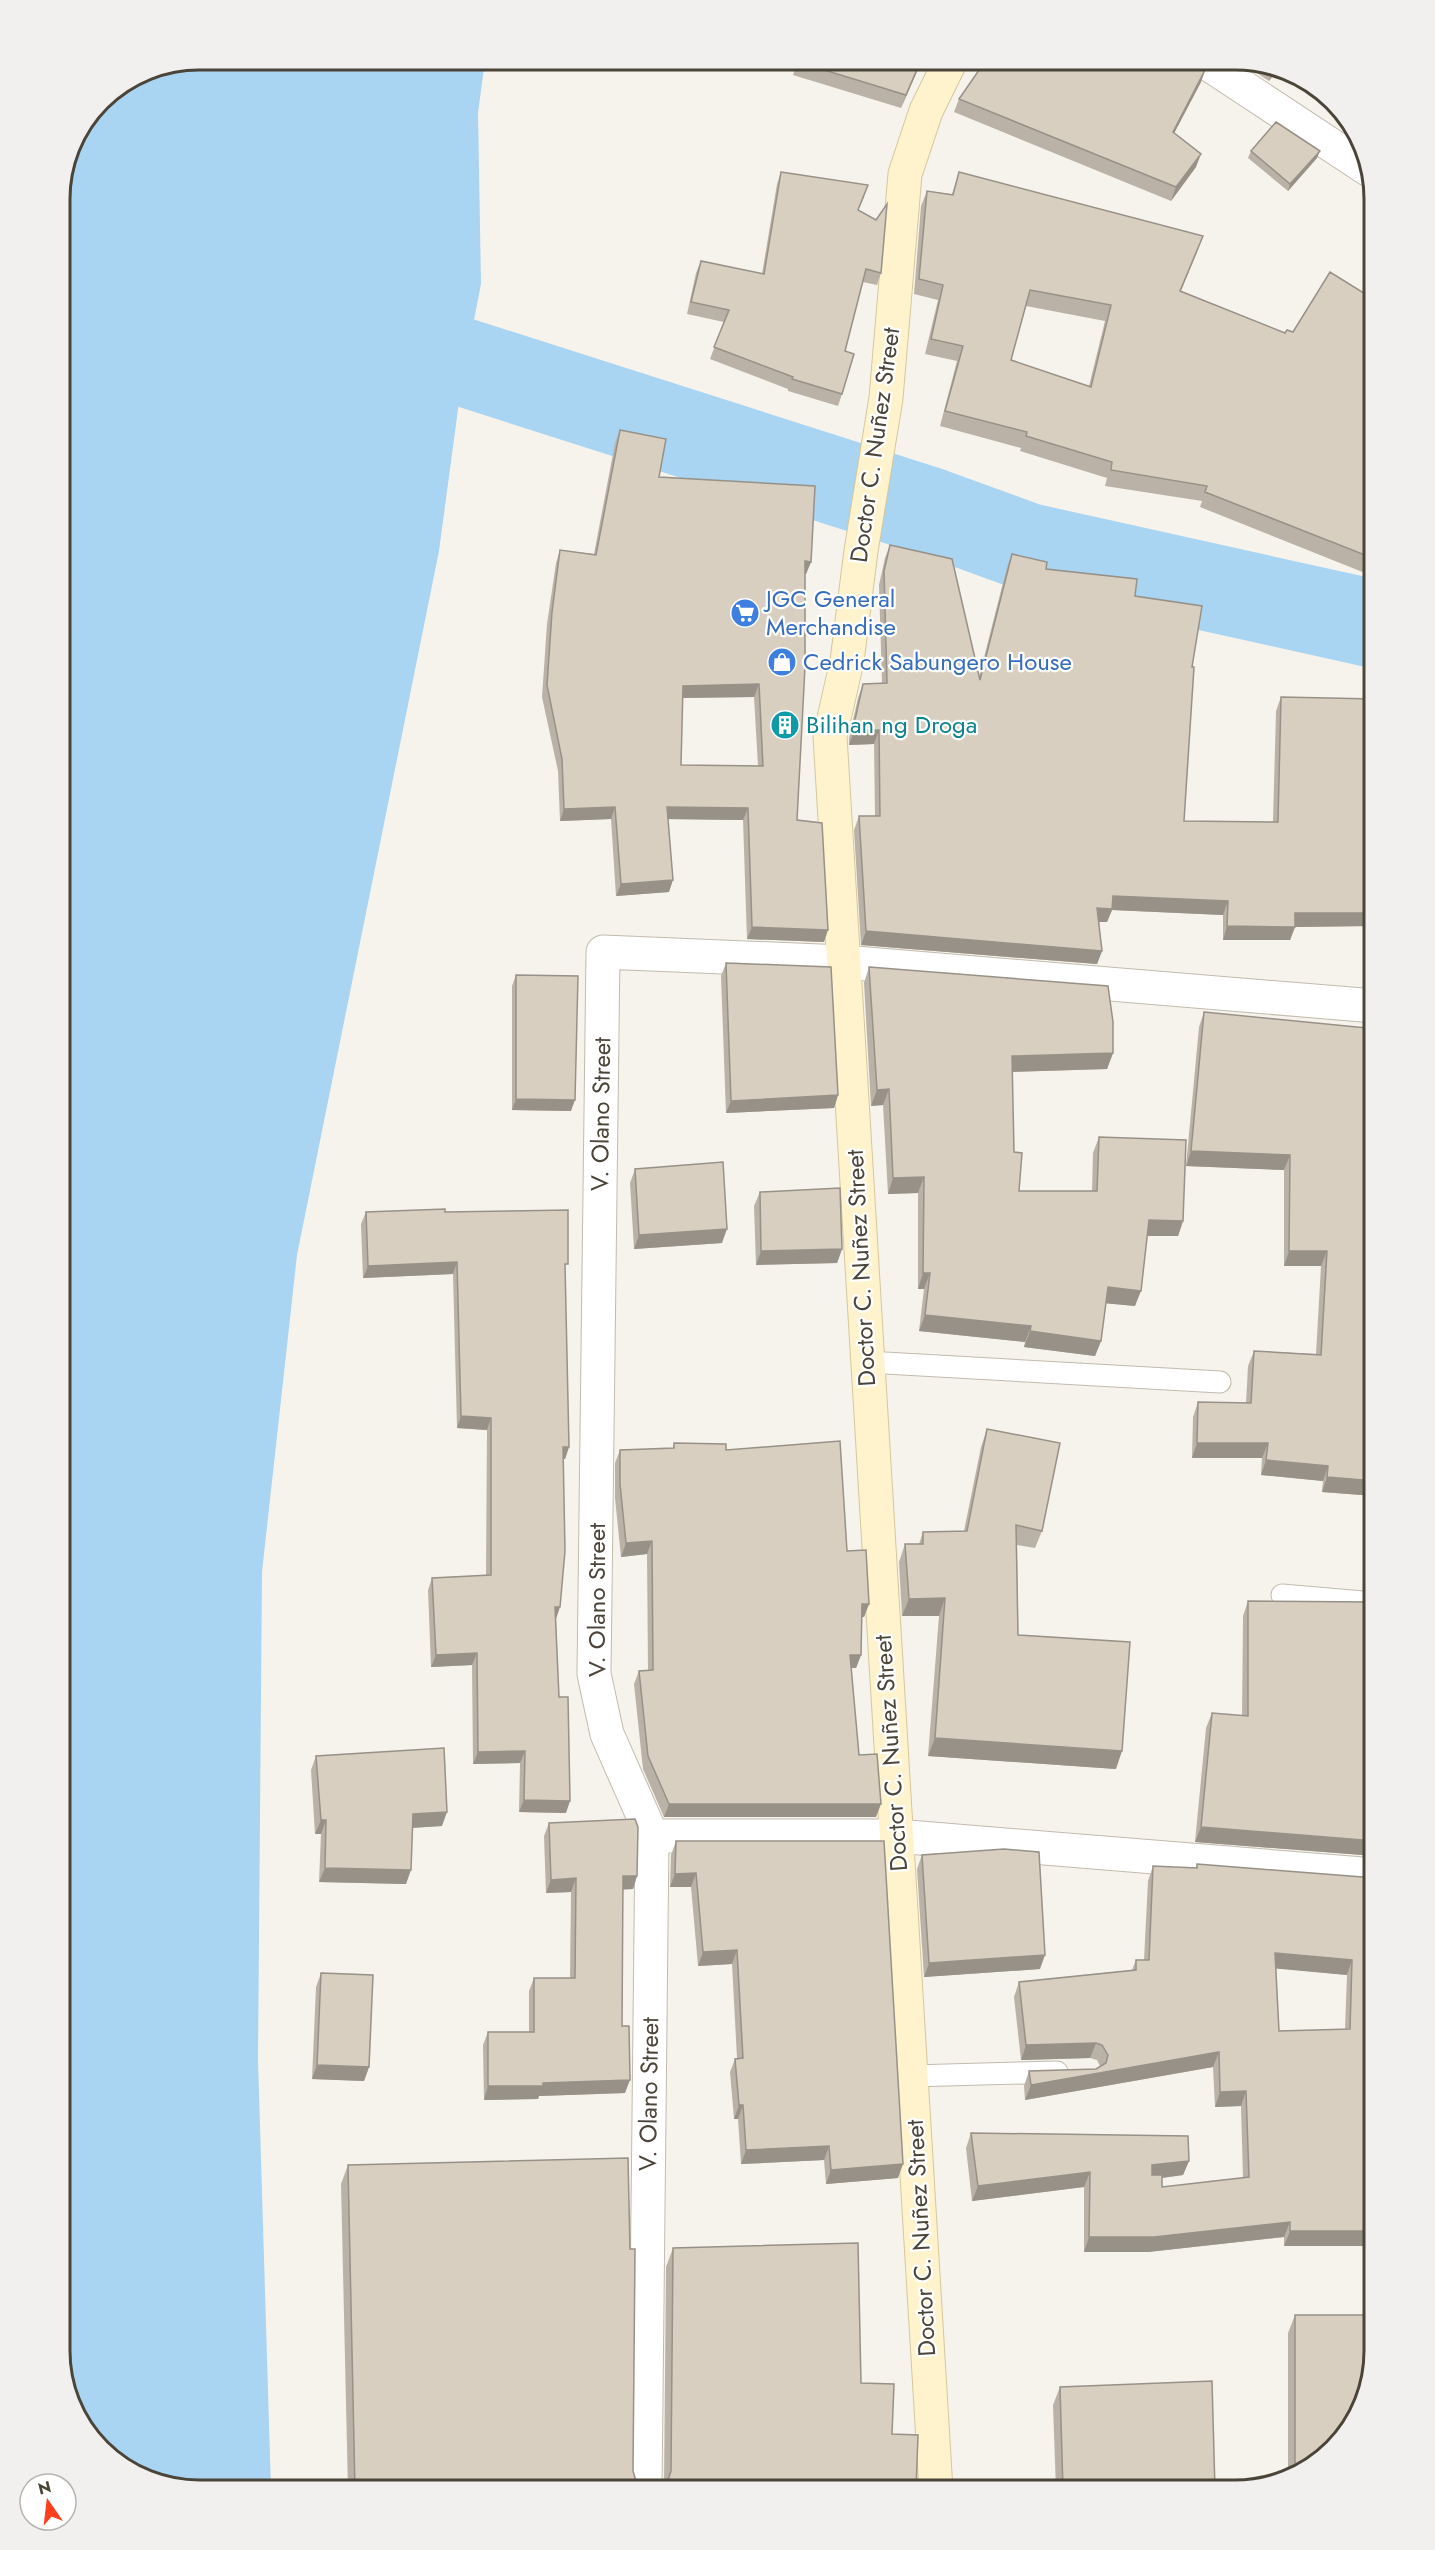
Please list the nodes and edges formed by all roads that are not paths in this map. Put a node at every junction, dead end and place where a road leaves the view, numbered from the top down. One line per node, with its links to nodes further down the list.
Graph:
1 (946, 71): 4 (main road, Doctor C. Nuñez Street)
2 (1219, 71): 3 (street)
3 (1359, 164)
4 (843, 962): 5 (street); 6 (main road, Doctor C. Nuñez Street); 10 (street, V. Olano Street)
5 (1364, 1005)
6 (867, 1362): 7 (lane); 11 (main road, Doctor C. Nuñez Street)
7 (1220, 1382)
8 (1282, 1595): 9 (lane)
9 (1364, 1602)
10 (652, 1836): 11 (street); 15 (street, V. Olano Street)
11 (896, 1836): 12 (street); 14 (main road, Doctor C. Nuñez Street)
12 (1364, 1874)
13 (1078, 2072): 14 (lane)
14 (911, 2076): 16 (main road, Doctor C. Nuñez Street)
15 (645, 2479)
16 (935, 2480)

